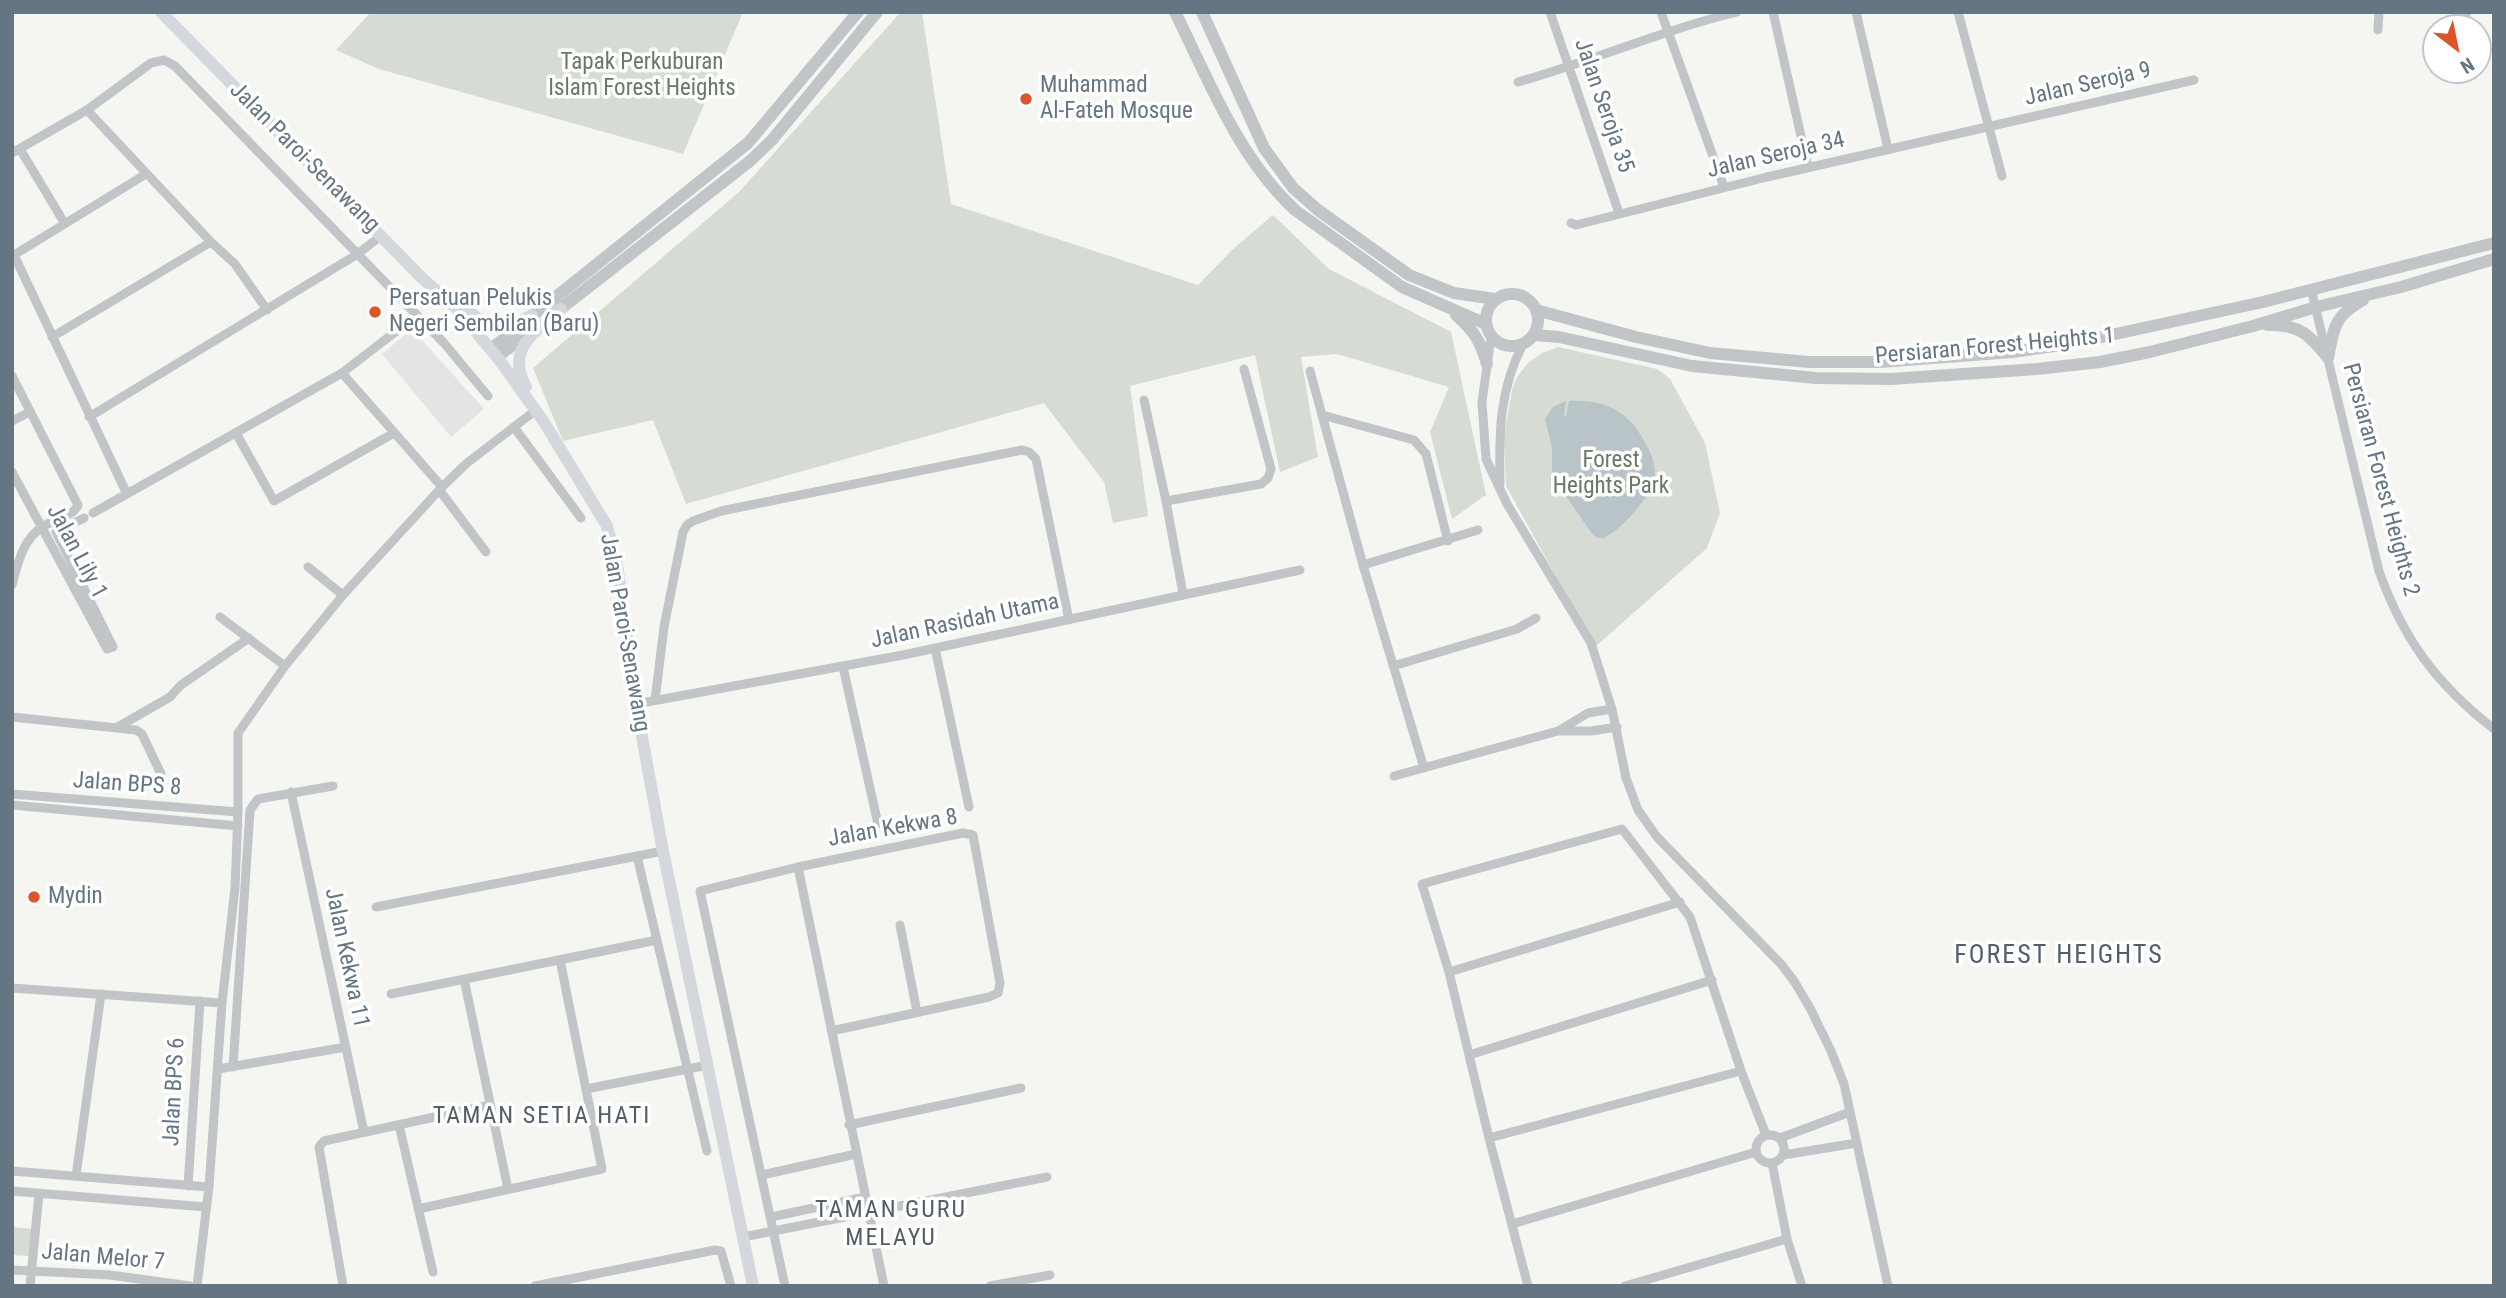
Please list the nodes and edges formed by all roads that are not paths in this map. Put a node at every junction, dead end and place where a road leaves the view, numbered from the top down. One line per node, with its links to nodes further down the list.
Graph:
1 (161, 12): 29 (main road, Jalan Paroi-Senawang)
2 (858, 12): 44 (street)
3 (877, 12): 40 (street)
4 (1175, 12): 38 (street)
5 (1202, 12): 37 (street)
6 (1550, 12): 15 (street, Jalan Seroja 35)
7 (1661, 12): 14 (street)
8 (1737, 12): 14 (street)
9 (1773, 12): 22 (street)
10 (1856, 12): 20 (street)
11 (1958, 12): 19 (street)
12 (2379, 12): 13 (street)
13 (2378, 30)
14 (1668, 31): 15 (street); 25 (street)
15 (1570, 67): 17 (street); 26 (street, Jalan Seroja 35)
16 (2194, 80): 19 (street, Jalan Seroja 9)
17 (1518, 82)
18 (87, 110): 21 (street); 23 (street); 32 (street)
19 (1990, 127): 20 (street, Jalan Seroja 34); 24 (street)
20 (1888, 149): 22 (street, Jalan Seroja 34)
21 (16, 151): 28 (street)
22 (1808, 167): 25 (street, Jalan Seroja 34)
23 (146, 174): 28 (street); 30 (street)
24 (2002, 176)
25 (1724, 187): 26 (street, Jalan Seroja 34)
26 (1619, 213): 27 (street, Jalan Seroja 34)
27 (1571, 223)
28 (65, 224): 48 (street)
29 (381, 236): 32 (street); 34 (main road, Jalan Paroi-Senawang)
30 (211, 242): 41 (street); 48 (street)
31 (2494, 243): 35 (street, Persiaran Forest Heights 1)
32 (356, 255): 41 (street); 43 (street)
33 (2494, 259): 36 (street, Persiaran Forest Heights 1)
34 (423, 279): 44 (main road); 51 (main road, Jalan Paroi-Senawang)
35 (2311, 289): 39 (street, Persiaran Forest Heights 2); 42 (street, Persiaran Forest Heights 1)
36 (2376, 293): 39 (street, Persiaran Forest Heights 1); 52 (street)
37 (1495, 299): 42 (street); 45 (street)
38 (1441, 304): 45 (street); 53 (street)
39 (2316, 307): 46 (street, Persiaran Forest Heights 1); 52 (street, Persiaran Forest Heights 2)
40 (561, 309): 51 (street); 65 (main road)
41 (267, 310): 63 (street)
42 (1536, 310): 47 (street)
43 (416, 316): 56 (street); 58 (street)
44 (532, 316): 51 (street)
45 (1486, 324): 49 (street)
46 (2253, 326): 47 (street, Persiaran Forest Heights 1); 52 (street)
47 (1534, 335): 50 (street)
48 (52, 337): 63 (street)
49 (1491, 337): 50 (street); 53 (street)
50 (1523, 344): 70 (street)
51 (494, 353): 60 (main road, Jalan Paroi-Senawang)
52 (2328, 358): 99 (street, Persiaran Forest Heights 2)
53 (1487, 363): 70 (street)
54 (1244, 369): 73 (street)
55 (1310, 371): 62 (street)
56 (342, 373): 67 (street); 68 (street)
57 (12, 376): 61 (street)
58 (488, 396)
59 (1144, 400): 73 (street)
60 (536, 410): 65 (main road, Jalan Paroi-Senawang); 66 (street)
61 (30, 412): 64 (street); 75 (street)
62 (1322, 415): 77 (street); 79 (street)
63 (89, 417): 72 (street)
64 (12, 421)
65 (544, 422): 94 (main road, Jalan Paroi-Senawang)
66 (514, 427): 71 (street); 74 (street)
67 (236, 433): 68 (street); 72 (street)
68 (394, 433): 71 (street)
69 (12, 472): 75 (street, Jalan Lily 1)
70 (1500, 488): 95 (street)
71 (441, 489): 78 (street); 84 (street)
72 (127, 494): 75 (street, Jalan Lily 1)
73 (1167, 501): 83 (street)
74 (581, 519)
75 (41, 528): 82 (street)
76 (1478, 530): 77 (street)
77 (1448, 541): 79 (street)
78 (486, 552)
79 (1363, 565): 91 (street)
80 (308, 567): 84 (street)
81 (1300, 570): 83 (street, Jalan Rasidah Utama)
82 (12, 585)
83 (1182, 594): 87 (street, Jalan Rasidah Utama)
84 (343, 595): 90 (street)
85 (220, 617): 88 (street)
86 (1536, 618): 91 (street)
87 (1069, 620): 89 (street, Jalan Rasidah Utama); 93 (street)
88 (248, 638): 90 (street); 98 (street)
89 (935, 648): 92 (street, Jalan Rasidah Utama); 108 (street)
90 (285, 666): 109 (street)
91 (1392, 666): 101 (street)
92 (843, 667): 93 (street, Jalan Rasidah Utama); 110 (street)
93 (655, 700): 94 (street, Jalan Rasidah Utama)
94 (636, 704): 112 (main road, Jalan Paroi-Senawang)
95 (1612, 709): 97 (street); 100 (street)
96 (12, 717): 98 (street)
97 (1616, 727): 100 (street); 140 (street)
98 (116, 728): 102 (street)
99 (2494, 729)
100 (1559, 731): 101 (street)
101 (1424, 768): 103 (street)
102 (161, 774)
103 (1394, 776)
104 (333, 786): 105 (street)
105 (291, 792): 130 (street, Jalan Kekwa 11); 133 (street)
106 (12, 794): 109 (street, Jalan BPS 8)
107 (12, 806): 111 (street)
108 (969, 807)
109 (238, 812): 111 (street)
110 (878, 824)
111 (238, 826): 127 (street)
112 (663, 851): 113 (street); 132 (main road, Jalan Paroi-Senawang)
113 (638, 856): 116 (street); 118 (street)
114 (797, 867): 128 (street, Jalan Kekwa 8); 129 (street); 154 (street, Jalan Kekwa 8)
115 (1680, 902): 120 (street); 120 (street); 122 (street)
116 (376, 907)
117 (900, 925): 128 (street)
118 (657, 940): 119 (street); 135 (street)
119 (560, 960): 121 (street); 138 (street)
120 (1449, 972): 131 (street)
121 (464, 979): 125 (street); 139 (street)
122 (1712, 981): 131 (street); 136 (street)
123 (12, 988): 124 (street)
124 (101, 994): 126 (street); 155 (street)
125 (391, 994)
126 (200, 1001): 127 (street); 157 (street, Jalan BPS 6)
127 (222, 1003): 134 (street)
128 (917, 1012): 129 (street, Jalan Kekwa 8)
129 (831, 1031): 142 (street)
130 (346, 1047): 133 (street); 143 (street, Jalan Kekwa 11)
131 (1468, 1055): 146 (street)
132 (708, 1065): 135 (street); 169 (main road, Jalan Paroi-Senawang)
133 (233, 1067): 134 (street)
134 (218, 1069): 158 (street)
135 (687, 1069): 138 (street); 148 (street)
136 (1741, 1070): 144 (street); 146 (street)
137 (1021, 1088): 142 (street)
138 (586, 1089): 159 (street)
139 (490, 1105): 141 (street); 159 (street)
140 (1850, 1112): 145 (street); 147 (street)
141 (399, 1125): 143 (street); 164 (street)
142 (849, 1125): 150 (street)
143 (364, 1132): 180 (street)
144 (1766, 1135): 145 (street); 149 (street)
145 (1780, 1138): 151 (street)
146 (1489, 1139): 167 (street)
147 (1857, 1143): 151 (street); 190 (street)
148 (706, 1151)
149 (1756, 1152): 152 (street); 167 (street)
150 (856, 1154): 154 (street); 162 (street)
151 (1783, 1155): 152 (street)
152 (1772, 1163): 170 (street)
153 (12, 1171): 155 (street)
154 (762, 1175): 166 (street)
155 (76, 1176): 157 (street)
156 (1047, 1177): 165 (street)
157 (188, 1186): 158 (street)
158 (209, 1187): 163 (street)
159 (508, 1189): 164 (street)
160 (12, 1191): 161 (street)
161 (39, 1194): 163 (street); 172 (street)
162 (865, 1197): 165 (street); 166 (street)
163 (206, 1207): 179 (street)
164 (418, 1209): 173 (street)
165 (869, 1212): 168 (street); 185 (street)
166 (771, 1217): 168 (street)
167 (1512, 1224): 187 (street)
168 (774, 1232): 169 (street); 184 (street)
169 (743, 1237): 183 (main road, Jalan Paroi-Senawang)
170 (1787, 1239): 188 (street); 189 (street)
171 (12, 1270): 172 (street, Jalan Melor 7)
172 (31, 1271): 174 (street, Jalan Melor 7); 176 (street)
173 (433, 1272)
174 (110, 1275): 177 (street); 178 (street, Jalan Melor 7)
175 (1050, 1275): 186 (street)
176 (30, 1286)
177 (117, 1286)
178 (190, 1286)
179 (197, 1286)
180 (343, 1286)
181 (535, 1286): 182 (street)
182 (731, 1286)
183 (753, 1286)
184 (785, 1286)
185 (884, 1286)
186 (990, 1286)
187 (1528, 1286)
188 (1625, 1286)
189 (1802, 1286)
190 (1888, 1286)

